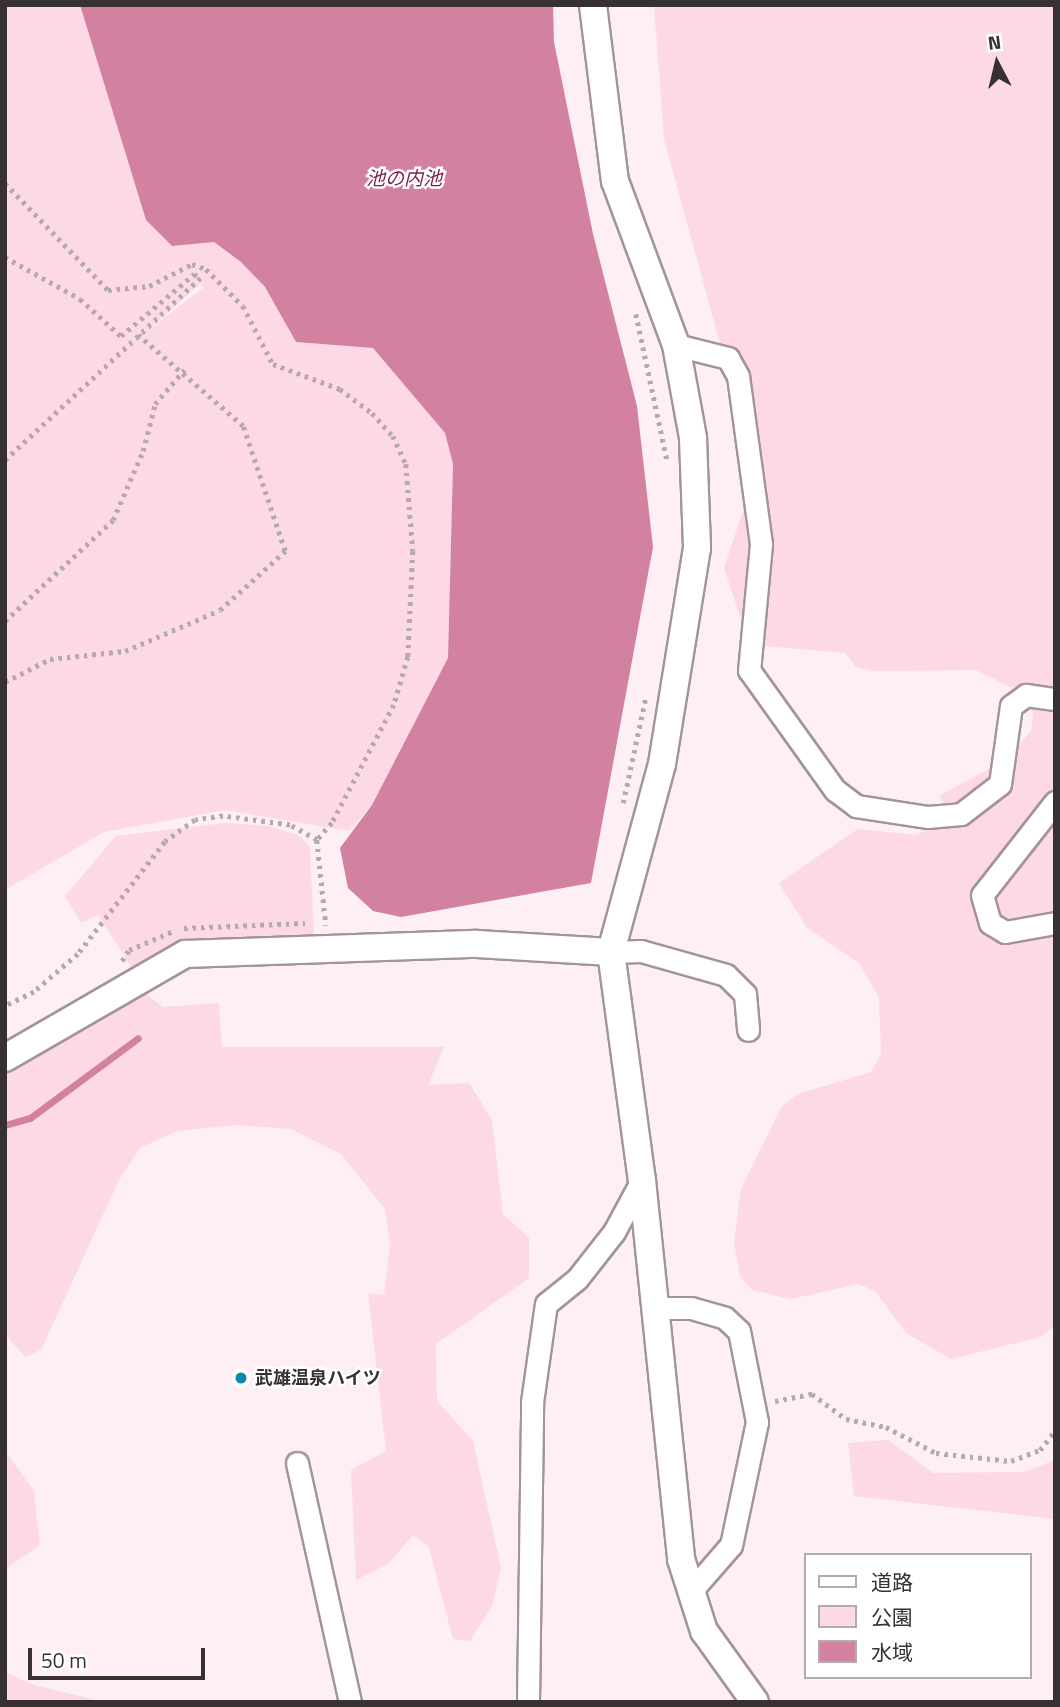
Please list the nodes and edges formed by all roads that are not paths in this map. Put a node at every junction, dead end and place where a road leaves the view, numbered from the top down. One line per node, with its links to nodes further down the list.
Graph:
1 (593, 5): 2 (street)
2 (676, 345): 3 (street); 6 (street)
3 (1055, 699)
4 (1055, 802): 5 (street)
5 (1055, 923)
6 (611, 952): 7 (street); 8 (street); 9 (street)
7 (748, 1030)
8 (5, 1058)
9 (642, 1180): 10 (street); 14 (street)
10 (655, 1308): 12 (street); 12 (street)
11 (297, 1463): 13 (street)
12 (691, 1591): 15 (street)
13 (350, 1702)
14 (528, 1702)
15 (755, 1702)

